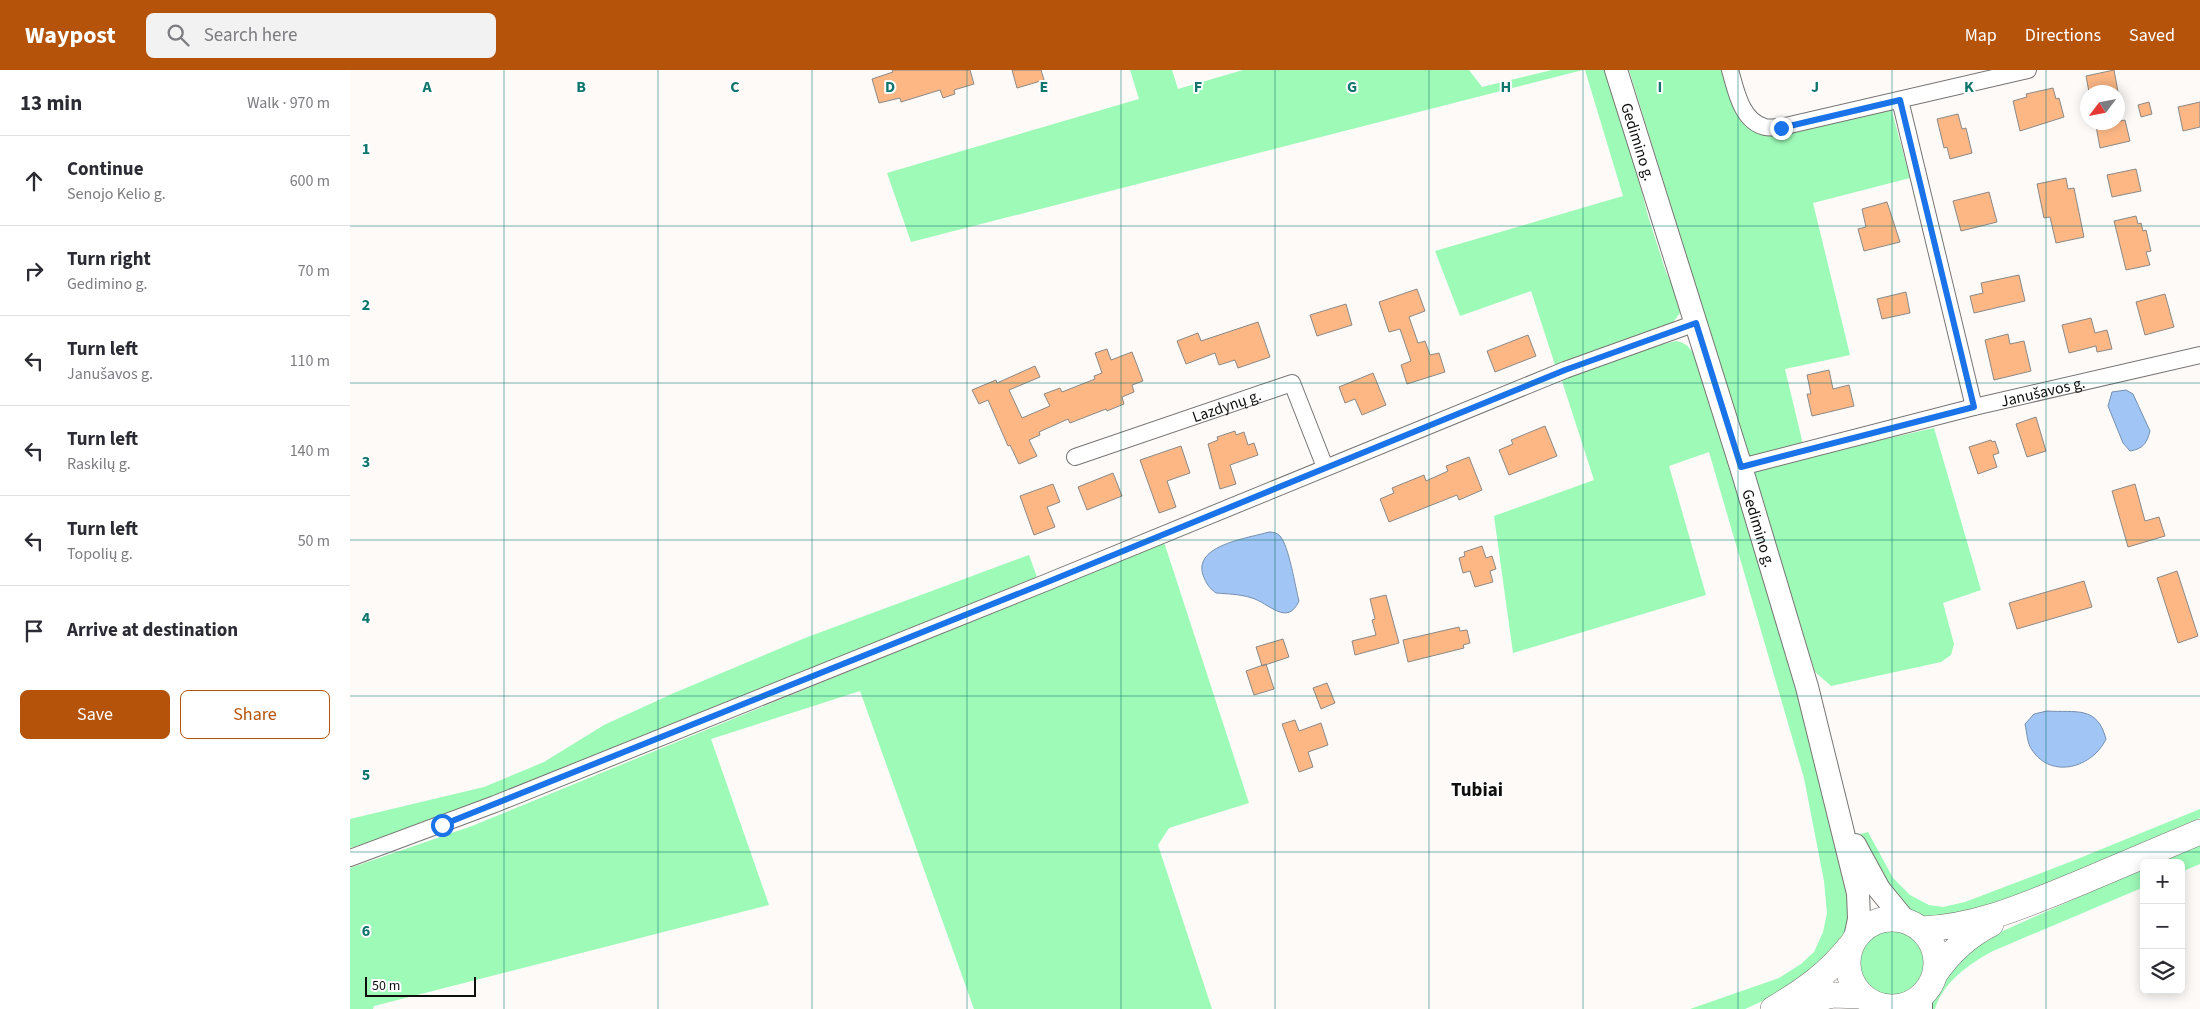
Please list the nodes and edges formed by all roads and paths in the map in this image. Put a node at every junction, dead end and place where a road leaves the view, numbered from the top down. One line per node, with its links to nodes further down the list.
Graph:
1 (1616, 70): 5 (main road, Gedimino g.)
2 (1730, 70): 4 (street)
3 (2028, 70): 4 (street)
4 (1900, 100): 7 (street)
5 (1696, 323): 9 (street); 10 (main road, Gedimino g.)
6 (2200, 355): 7 (street, Janušavos g.)
7 (1974, 407): 10 (street, Janušavos g.)
8 (1075, 457): 9 (street, Lazdynų g.)
9 (1326, 467): 13 (street)
10 (1741, 467): 11 (main road, Gedimino g.)
11 (1841, 817): 15 (main road); 16 (main road)
12 (2200, 832): 14 (main road)
13 (350, 858)
14 (2022, 907): 15 (main road); 17 (main road)
15 (1913, 926): 16 (main road); 17 (main road)
16 (1853, 942): 19 (main road); 20 (main road)
17 (1935, 974): 18 (main road)
18 (1921, 1003): 19 (main road)
19 (1876, 1004): 21 (main road)
20 (1773, 1009)
21 (1780, 1009)

